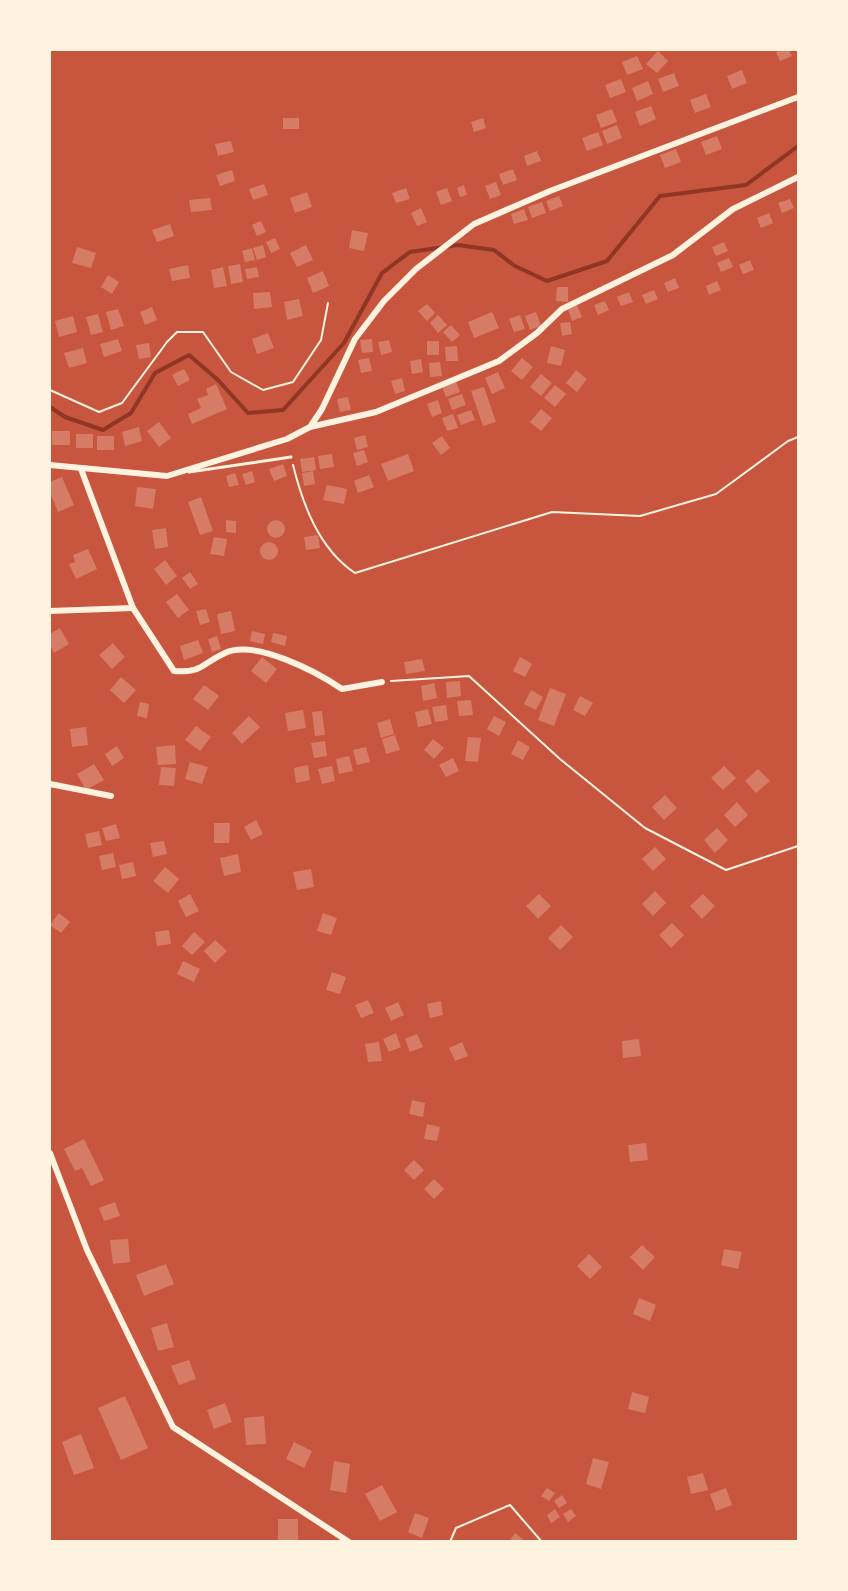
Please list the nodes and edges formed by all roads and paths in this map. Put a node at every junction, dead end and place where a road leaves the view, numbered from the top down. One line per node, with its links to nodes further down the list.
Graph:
1 (798, 98): 5 (street)
2 (798, 177): 5 (street)
3 (328, 303): 4 (path)
4 (50, 390)
5 (310, 428): 10 (street)
6 (798, 437): 7 (path)
7 (291, 457): 10 (lane)
8 (50, 465): 9 (street)
9 (81, 469): 10 (street); 11 (street)
10 (167, 476)
11 (133, 608): 12 (street); 13 (street)
12 (50, 611)
13 (382, 682): 16 (path)
14 (50, 784): 15 (street)
15 (111, 796)
16 (798, 846)
17 (50, 1153): 18 (street)
18 (350, 1542)
19 (450, 1542): 20 (path)
20 (542, 1542)

